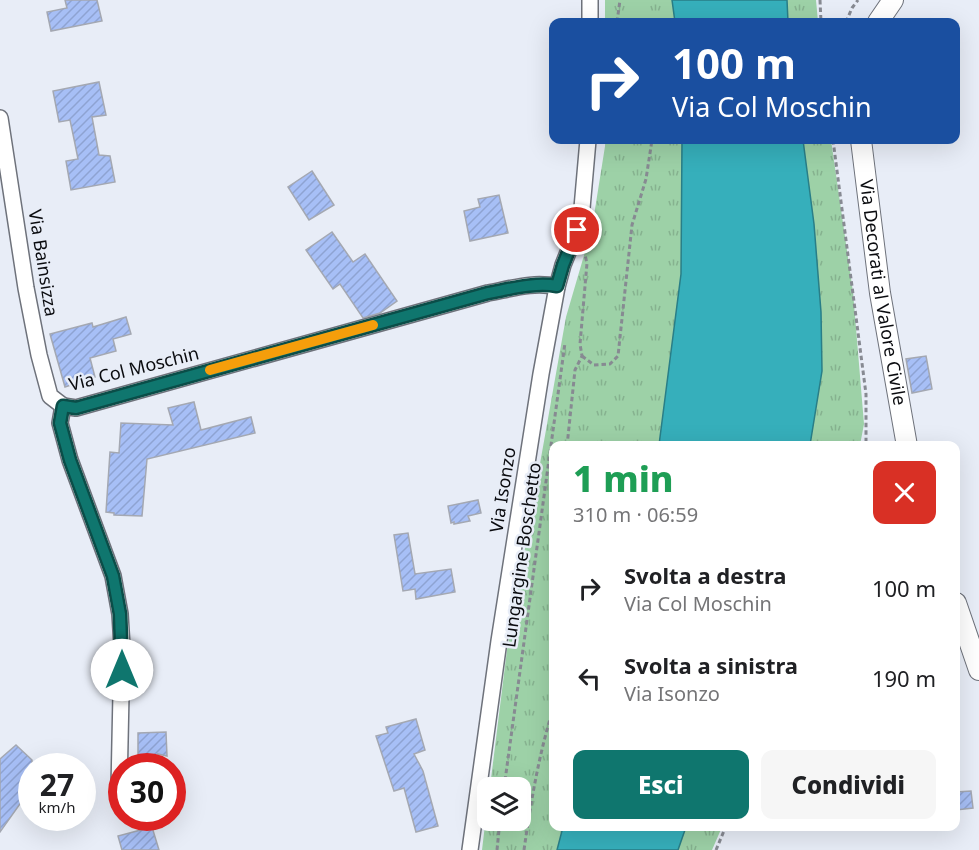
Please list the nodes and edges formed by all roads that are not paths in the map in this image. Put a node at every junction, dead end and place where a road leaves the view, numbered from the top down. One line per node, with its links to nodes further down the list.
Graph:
1 (590, 0): 3 (street)
2 (892, 0): 4 (street)
3 (590, 18)
4 (881, 18)
5 (0, 118): 9 (street, Via Bainsizza)
6 (588, 144): 8 (street, Via Isonzo)
7 (861, 144): 10 (street, Via Decorati al Valore Civile)
8 (557, 286): 9 (street, Via Col Moschin); 14 (street, Via Isonzo)
9 (63, 406): 13 (street, Via Col Moschin)
10 (906, 441)
11 (960, 615): 12 (street)
12 (979, 670)
13 (120, 753)
14 (470, 850)

